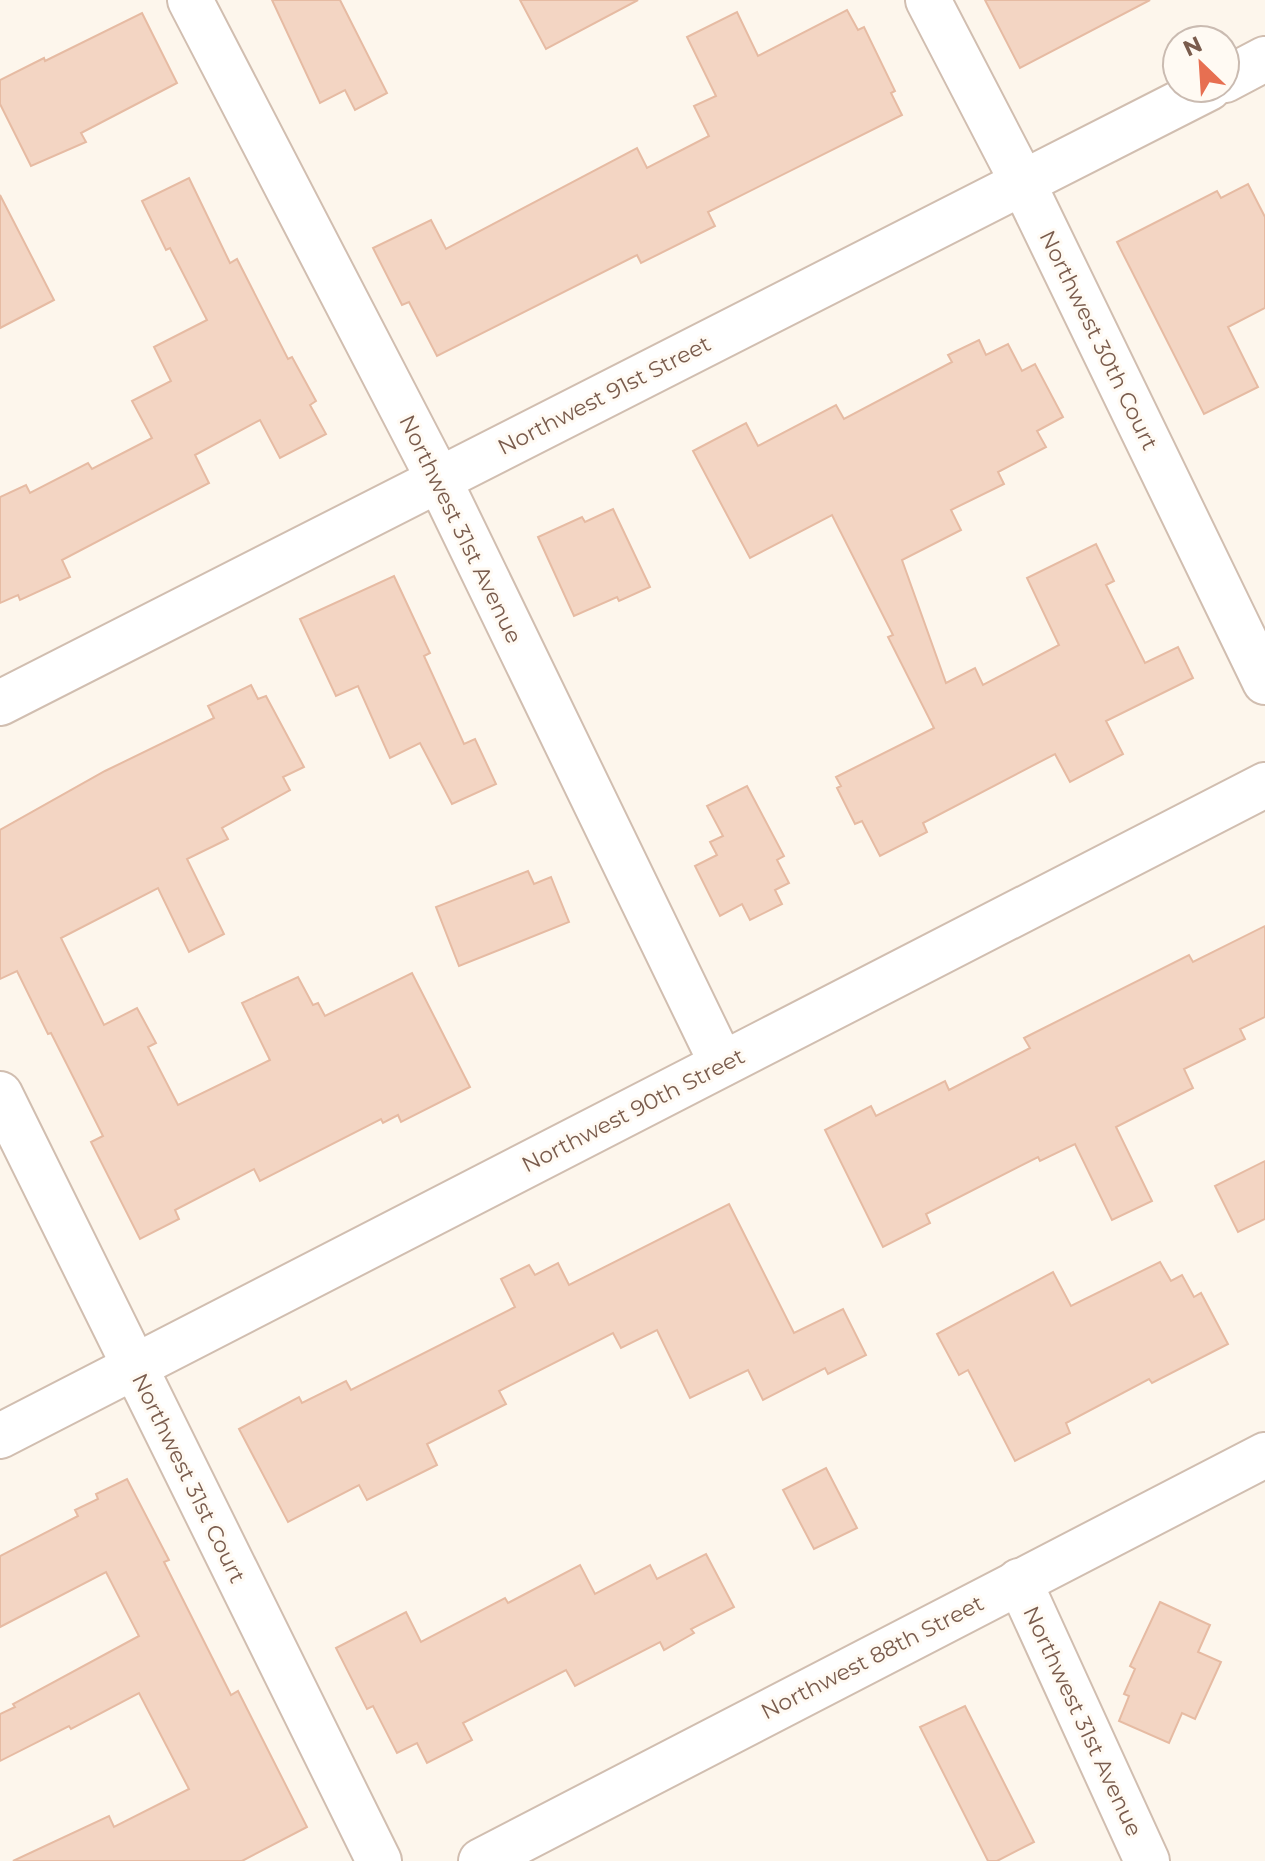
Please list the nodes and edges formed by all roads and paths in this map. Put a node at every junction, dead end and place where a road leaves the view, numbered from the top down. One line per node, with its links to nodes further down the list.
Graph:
1 (190, 0): 7 (street, Northwest 31st Avenue)
2 (928, 0): 6 (street, Northwest 30th Court)
3 (1265, 59): 4 (street)
4 (1241, 72)
5 (1178, 104): 6 (street, Northwest 91st Street)
6 (1023, 183): 7 (street, Northwest 91st Street); 8 (street, Northwest 30th Court)
7 (439, 480): 9 (street, Northwest 91st Street); 11 (street, Northwest 31st Avenue)
8 (1265, 682)
9 (0, 703)
10 (1265, 785): 11 (street, Northwest 90th Street)
11 (722, 1064): 13 (street, Northwest 90th Street)
12 (0, 1094): 13 (street, Northwest 31st Court)
13 (134, 1367): 14 (street, Northwest 90th Street); 17 (street, Northwest 31st Court)
14 (0, 1436)
15 (1265, 1455): 16 (street, Northwest 88th Street)
16 (1019, 1581): 18 (street, Northwest 88th Street); 19 (street, Northwest 31st Avenue)
17 (379, 1861)
18 (481, 1861)
19 (1147, 1861)

